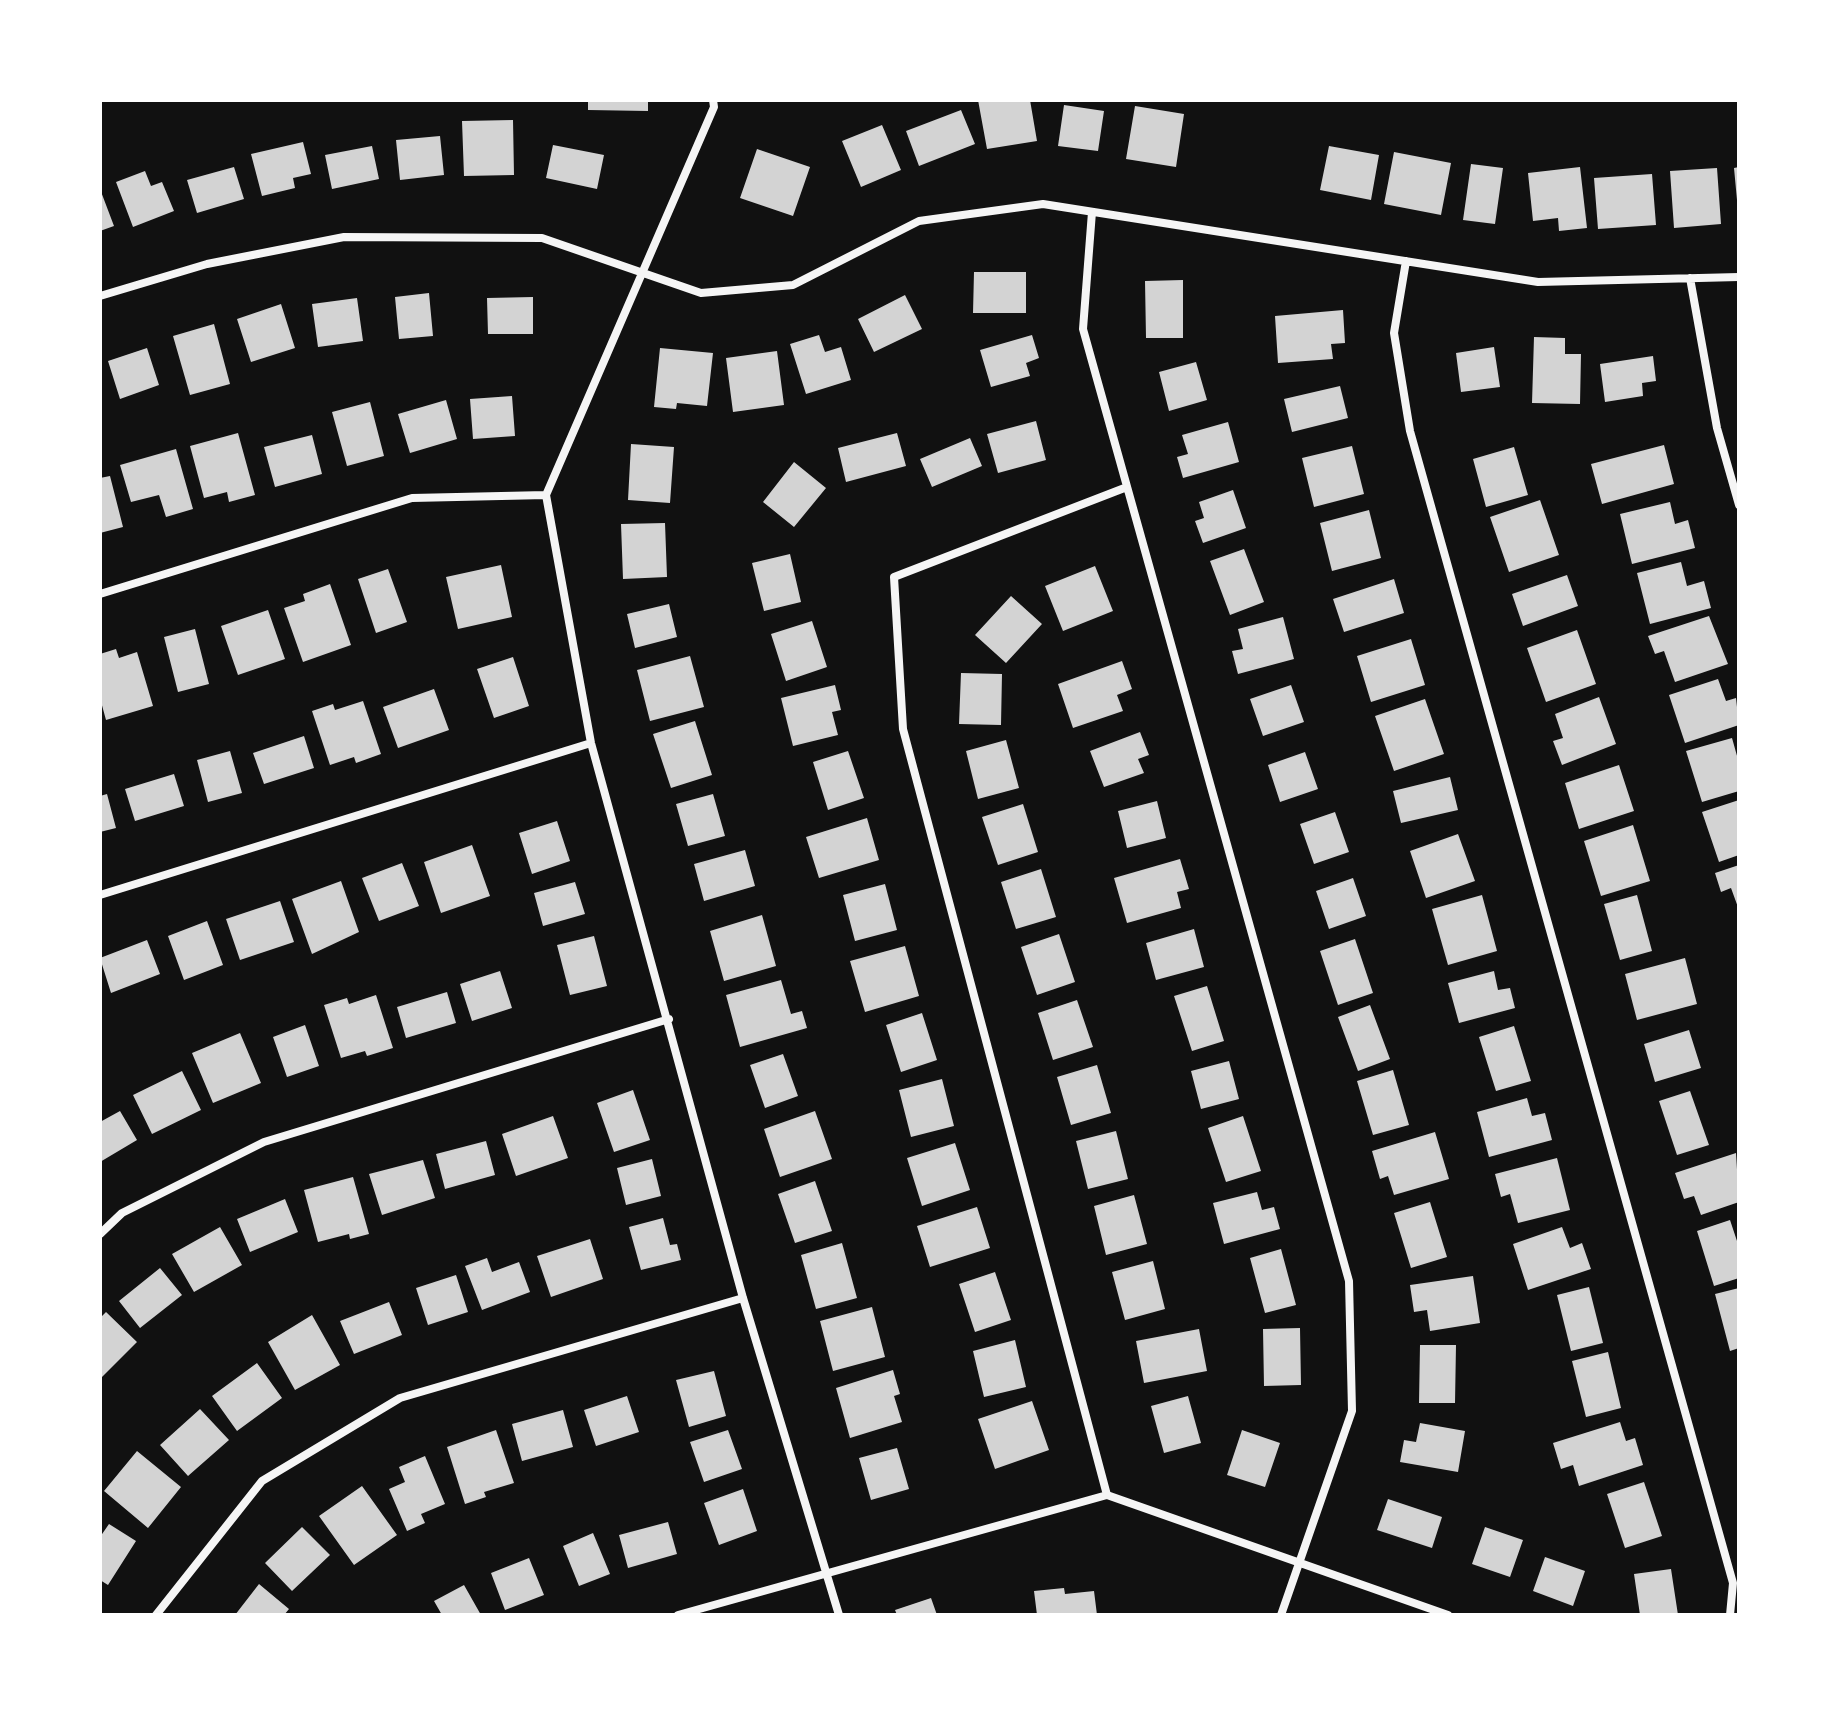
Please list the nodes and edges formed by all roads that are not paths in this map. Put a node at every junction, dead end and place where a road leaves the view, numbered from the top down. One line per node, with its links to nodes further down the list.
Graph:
1 (713, 100): 4 (street)
2 (1092, 212): 3 (street); 4 (street); 8 (street)
3 (1406, 261): 6 (street); 25 (street)
4 (641, 270): 7 (street); 9 (street)
5 (1739, 277): 6 (street)
6 (1690, 278): 10 (street)
7 (100, 296)
8 (1127, 487): 17 (street); 18 (street)
9 (546, 495): 11 (street); 12 (street)
10 (1739, 505)
11 (100, 594)
12 (591, 743): 13 (street); 14 (street)
13 (100, 895)
14 (669, 1019): 15 (street); 16 (street)
15 (100, 1234)
16 (743, 1298): 19 (street); 20 (street)
17 (1107, 1495): 18 (street); 19 (street)
18 (1298, 1563): 23 (street); 24 (street)
19 (827, 1572): 21 (street); 22 (street)
20 (156, 1615)
21 (678, 1615)
22 (839, 1615)
23 (1281, 1615)
24 (1448, 1615)
25 (1730, 1615)

